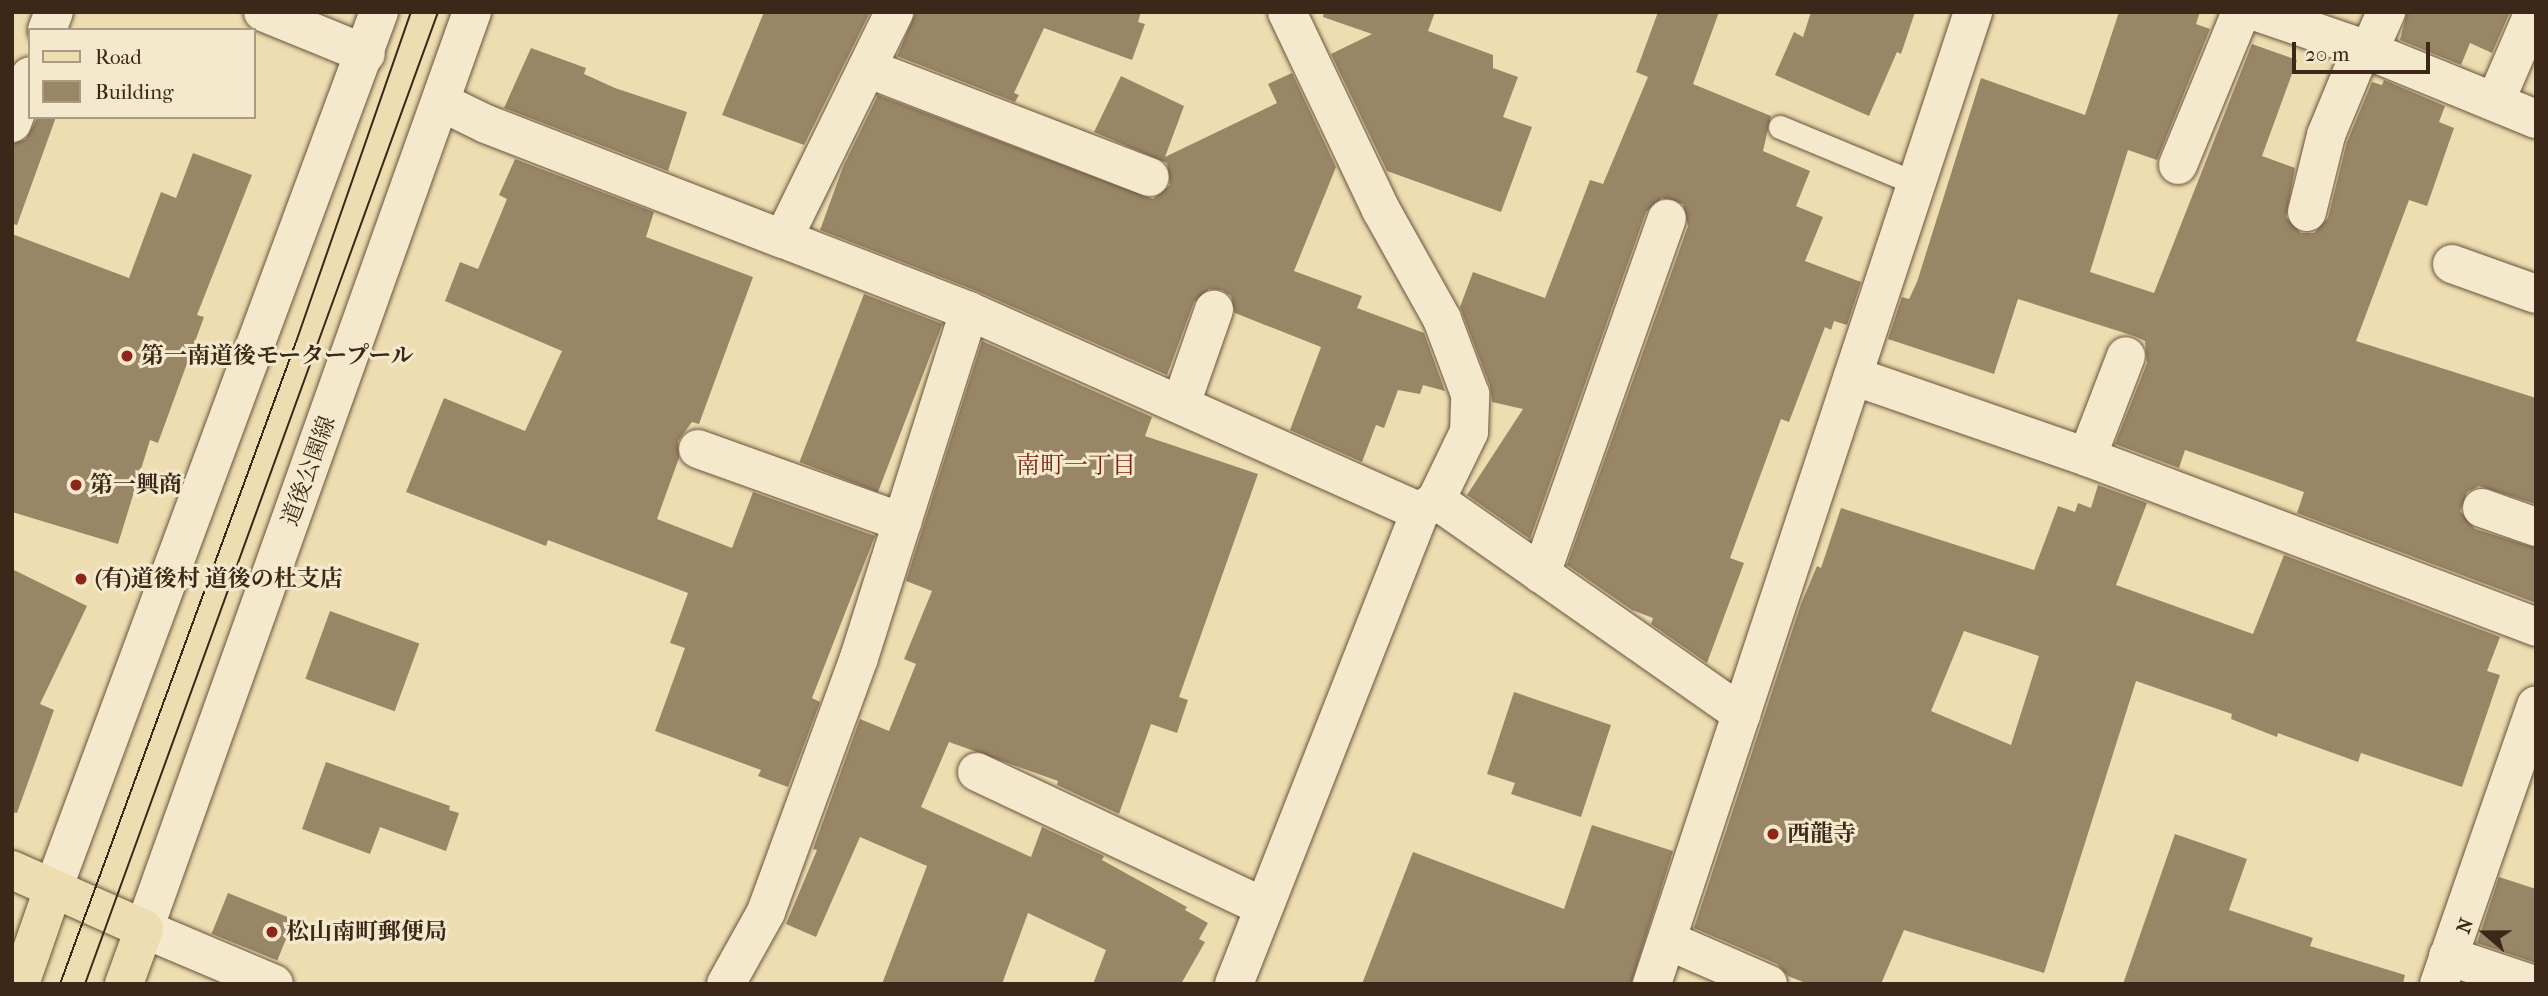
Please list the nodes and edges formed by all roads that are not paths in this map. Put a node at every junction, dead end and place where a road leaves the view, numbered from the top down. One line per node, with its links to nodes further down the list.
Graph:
1 (263, 12): 12 (street)
2 (379, 12): 12 (street)
3 (472, 12): 15 (street, 道後公園線)
4 (894, 12): 13 (street)
5 (1287, 12): 35 (street)
6 (1973, 12): 22 (street)
7 (2241, 12): 20 (street)
8 (2258, 12): 11 (street)
9 (2386, 12): 11 (street)
10 (2534, 12): 16 (street)
11 (2366, 50): 16 (street); 23 (street)
12 (366, 54): 45 (street)
13 (867, 68): 21 (street); 25 (street)
14 (28, 81): 18 (street)
15 (442, 102): 25 (street); 47 (street, 道後公園線)
16 (2495, 102): 17 (street)
17 (2536, 119)
18 (12, 123)
19 (1780, 127): 22 (lane)
20 (2178, 165)
21 (1150, 177)
22 (1913, 182): 31 (street)
23 (2307, 212)
24 (1667, 219): 39 (street)
25 (783, 239): 29 (street)
26 (2452, 264): 27 (street)
27 (2536, 294)
28 (1214, 310): 32 (street)
29 (969, 311): 32 (street); 37 (street)
30 (2126, 356): 34 (street)
31 (1853, 376): 34 (street); 42 (street)
32 (1181, 404): 35 (street)
33 (698, 449): 37 (street)
34 (2087, 457): 40 (street)
35 (1428, 506): 39 (street); 46 (street)
36 (2482, 508): 38 (street)
37 (902, 522): 53 (street)
38 (2536, 527)
39 (1541, 574): 42 (street)
40 (2536, 627)
41 (2536, 705): 49 (street)
42 (1742, 714): 48 (street)
43 (977, 772): 46 (street)
44 (12, 870): 45 (main road)
45 (53, 889): 47 (main road); 50 (main road)
46 (1264, 907): 54 (street)
47 (144, 929): 51 (main road); 52 (street)
48 (1669, 942): 55 (street); 56 (street)
49 (2444, 970): 57 (street)
50 (20, 984)
51 (124, 984)
52 (274, 984)
53 (726, 984)
54 (1234, 984)
55 (1653, 984)
56 (1768, 984)
57 (2531, 984)

